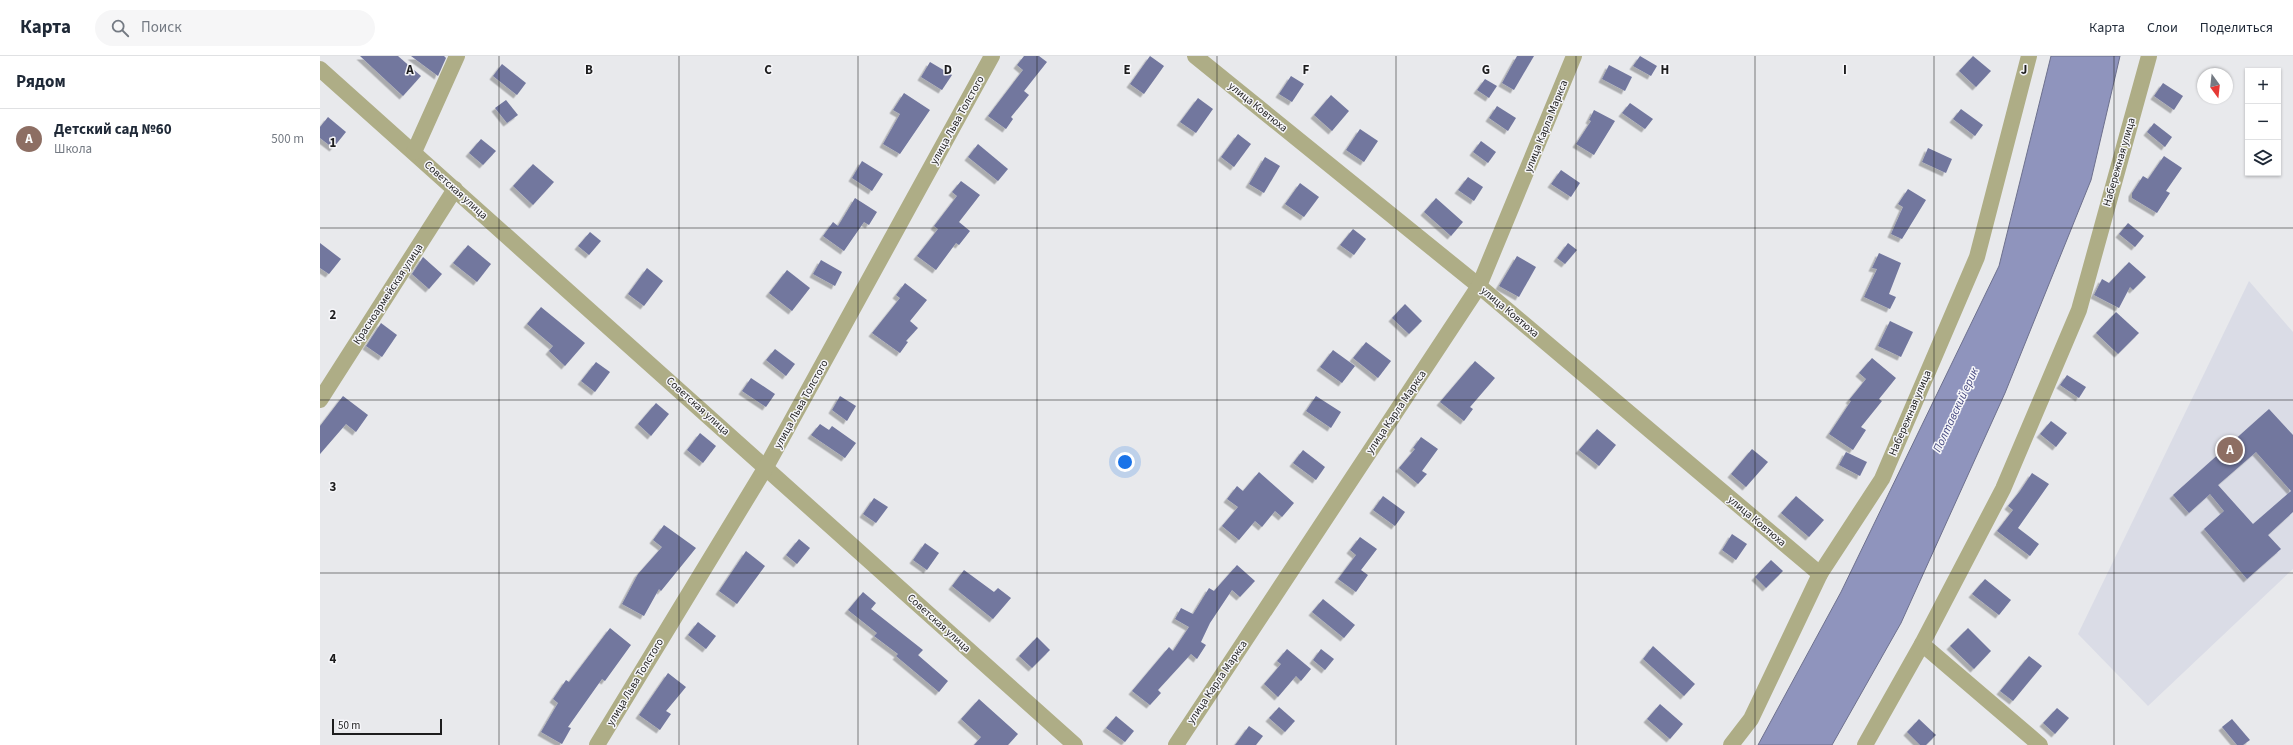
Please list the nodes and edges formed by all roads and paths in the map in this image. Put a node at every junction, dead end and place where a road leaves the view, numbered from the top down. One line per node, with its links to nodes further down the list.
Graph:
1 (457, 56): 8 (street)
2 (992, 56): 12 (street, улица Льва Толстого)
3 (1195, 56): 10 (street, улица Ковтюха)
4 (1574, 56): 10 (street, улица Карла Маркса)
5 (2029, 56): 13 (street, Набережная улица)
6 (2149, 56): 14 (street, Набережная улица)
7 (320, 68): 8 (street, Советская улица)
8 (414, 152): 9 (street, Советская улица)
9 (455, 189): 11 (street, Красноармейская улица); 12 (street, Советская улица)
10 (1479, 286): 13 (street, улица Ковтюха); 17 (street, улица Карла Маркса)
11 (320, 400)
12 (766, 467): 15 (street, улица Льва Толстого); 16 (street, Советская улица)
13 (1820, 574): 18 (street, Набережная улица)
14 (1922, 644): 19 (street, Набережная улица); 20 (street)
15 (597, 745)
16 (1075, 745)
17 (1176, 745)
18 (1731, 745)
19 (1865, 745)
20 (2040, 745)

